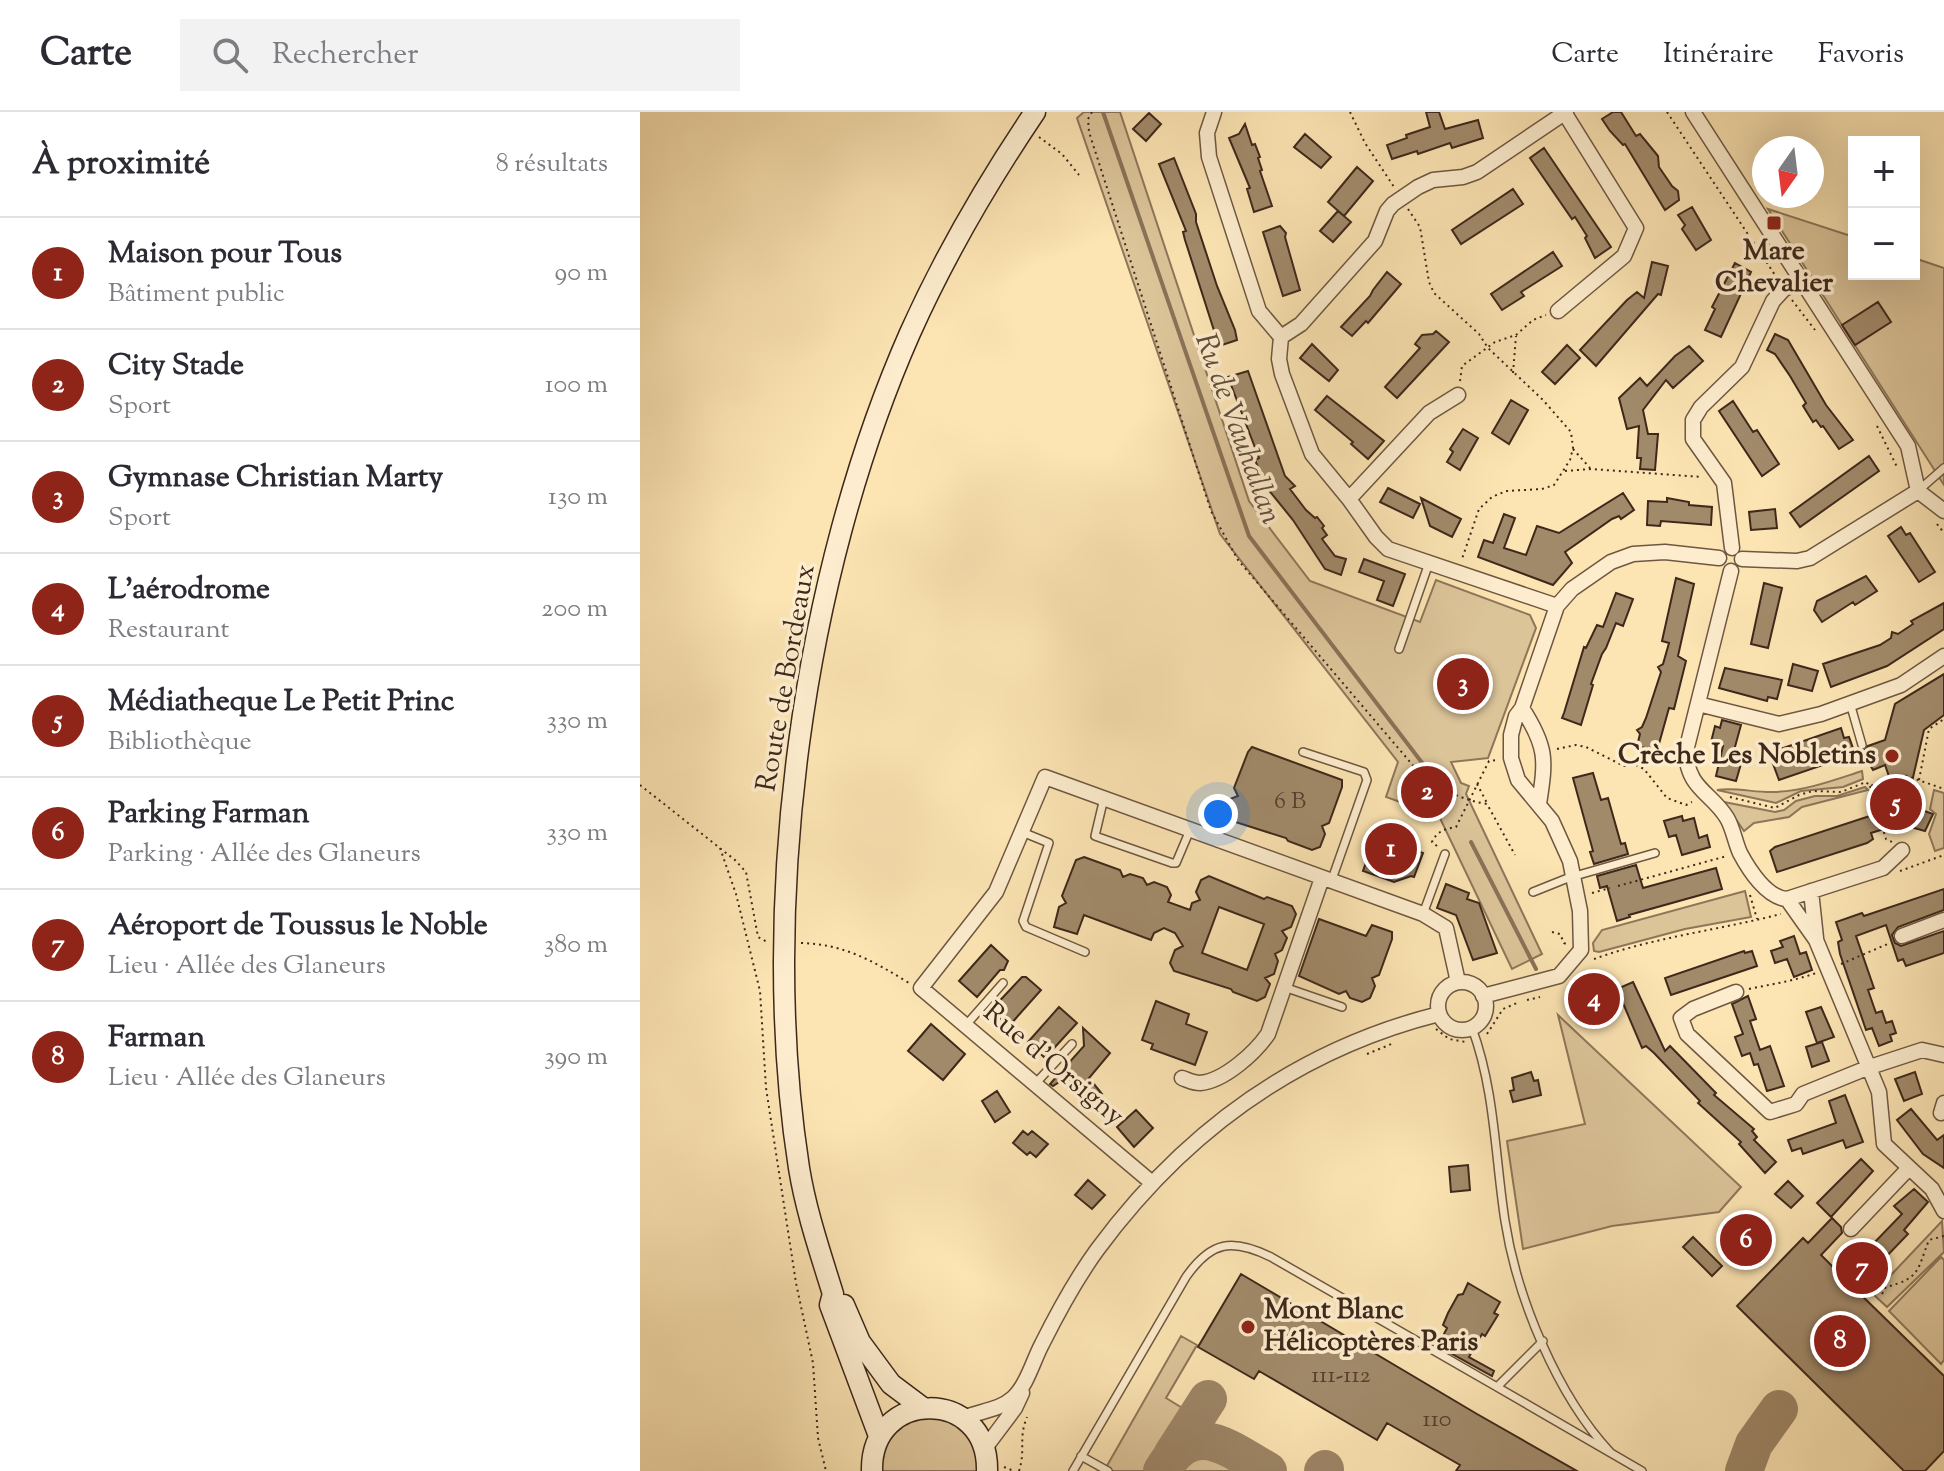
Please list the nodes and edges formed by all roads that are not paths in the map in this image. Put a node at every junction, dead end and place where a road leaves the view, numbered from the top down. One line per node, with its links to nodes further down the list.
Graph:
1 (1214, 112): 7 (street)
2 (1565, 112): 6 (street); 7 (street)
3 (1693, 112): 5 (street)
4 (1030, 119): 60 (main road, Route de Bordeaux)
5 (1801, 281): 10 (street); 13 (street)
6 (1558, 311)
7 (1281, 337): 11 (street)
8 (1458, 395): 11 (street)
9 (1944, 468): 10 (lane)
10 (1918, 491): 12 (street); 13 (street)
11 (1349, 499): 15 (street)
12 (1944, 511)
13 (1737, 554): 14 (street); 16 (street)
14 (1719, 558): 16 (street); 17 (street)
15 (1429, 563): 17 (street); 18 (lane)
16 (1731, 571): 20 (street)
17 (1557, 606): 22 (street)
18 (1399, 649)
19 (1944, 656): 21 (street)
20 (1698, 704): 21 (street); 36 (street)
21 (1844, 706): 23 (lane)
22 (1522, 708): 26 (street); 26 (street)
23 (1862, 745)
24 (1303, 752): 33 (lane)
25 (1104, 798): 27 (street); 27 (lane); 28 (street)
26 (1539, 804): 32 (street)
27 (1190, 830): 33 (street)
28 (1022, 832): 41 (lane); 49 (street, Rue d'Orsigny)
29 (1902, 850): 34 (street)
30 (1655, 853): 32 (lane)
31 (1445, 854): 37 (lane)
32 (1574, 876): 35 (lane); 46 (street)
33 (1326, 880): 37 (street); 44 (street)
34 (1811, 891): 36 (street); 40 (street)
35 (1533, 892)
36 (1791, 905): 40 (street)
37 (1423, 914): 42 (street)
38 (1944, 920): 39 (street)
39 (1902, 936)
40 (1816, 940): 53 (street)
41 (1085, 952)
42 (1458, 982): 46 (street); 48 (street)
43 (1003, 983): 49 (lane)
44 (1284, 987): 47 (lane); 54 (street)
45 (1736, 992): 53 (street)
46 (1483, 996): 50 (street)
47 (1342, 1007)
48 (1439, 1014): 50 (street); 57 (street)
49 (966, 1025): 55 (street, Rue d'Orsigny)
50 (1472, 1028): 61 (lane)
51 (1072, 1044): 55 (lane)
52 (1944, 1055): 53 (street)
53 (1867, 1068): 56 (street)
54 (1182, 1078)
55 (1035, 1084): 57 (street, Rue d'Orsigny)
56 (1908, 1169): 58 (street); 59 (street)
57 (1151, 1182): 62 (street)
58 (1944, 1211)
59 (1851, 1229)
60 (833, 1294): 64 (main road, Route de Bordeaux); 66 (main road, Route de Bordeaux)
61 (1543, 1341): 63 (lane); 68 (lane)
62 (1032, 1366): 65 (street); 67 (street)
63 (1497, 1387): 68 (lane); 69 (lane)
64 (923, 1408): 65 (main road); 66 (main road)
65 (963, 1418): 67 (main road)
66 (879, 1436): 70 (main road)
67 (985, 1448): 71 (main road)
68 (1610, 1452): 74 (lane)
69 (1081, 1456): 72 (lane); 73 (lane)
70 (872, 1471)
71 (987, 1471)
72 (1073, 1471)
73 (1108, 1471)
74 (1642, 1471)

